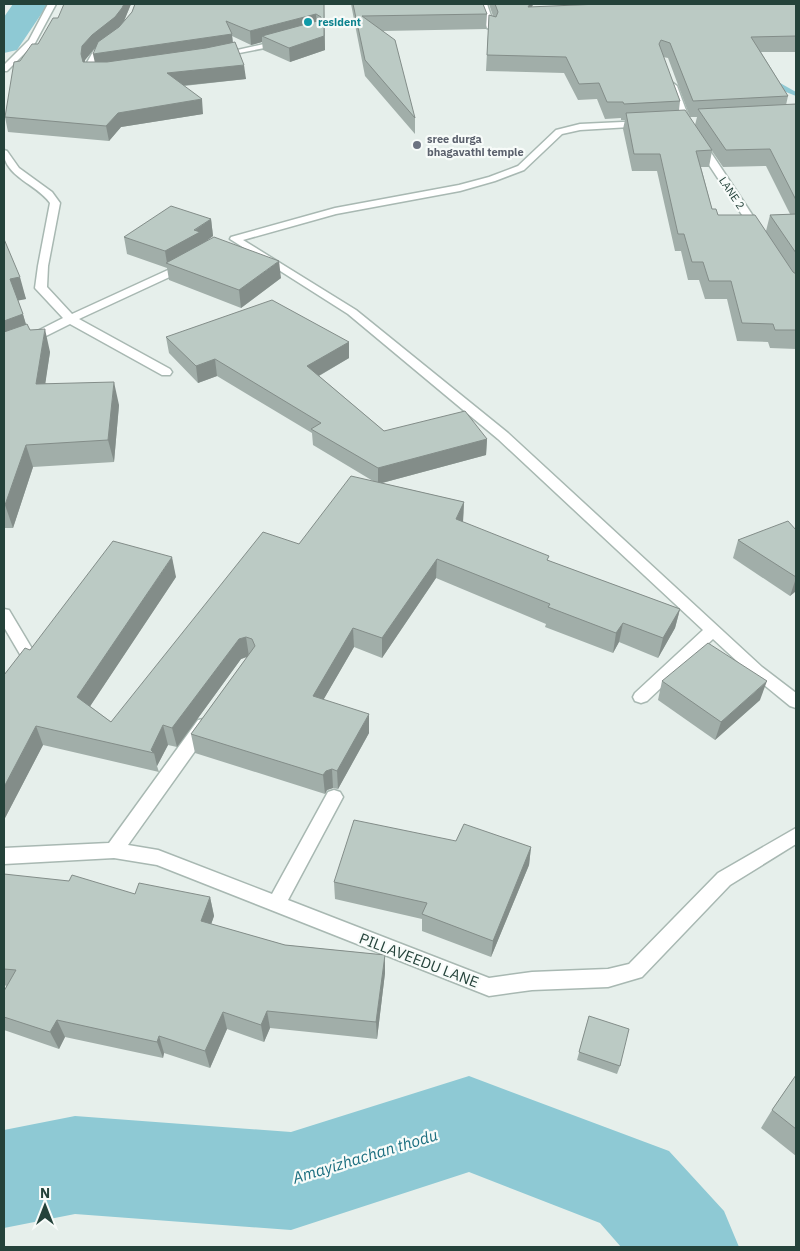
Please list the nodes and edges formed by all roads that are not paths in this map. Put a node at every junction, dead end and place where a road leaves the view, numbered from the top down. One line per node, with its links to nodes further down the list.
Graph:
1 (52, 4): 7 (street)
2 (483, 4): 3 (street)
3 (491, 28)
4 (291, 40): 6 (street)
5 (112, 41): 8 (street)
6 (210, 57)
7 (4, 69)
8 (111, 71)
9 (671, 80): 11 (street, LANE 2)
10 (703, 121): 11 (street)
11 (680, 122): 14 (street, LANE 2)
12 (656, 123): 20 (street)
13 (4, 152): 16 (street)
14 (764, 241)
15 (193, 261): 16 (street)
16 (70, 319): 17 (street); 18 (street)
17 (4, 352)
18 (166, 372)
19 (4, 614): 21 (street)
20 (713, 630): 22 (street); 23 (street)
21 (4, 689)
22 (641, 697)
23 (796, 702)
24 (213, 713): 27 (street)
25 (334, 797): 29 (street)
26 (796, 834): 29 (street, PILLAVEEDU LANE)
27 (114, 850): 28 (street, PILLAVEEDU LANE); 29 (street, PILLAVEEDU LANE)
28 (4, 856)
29 (276, 904)

